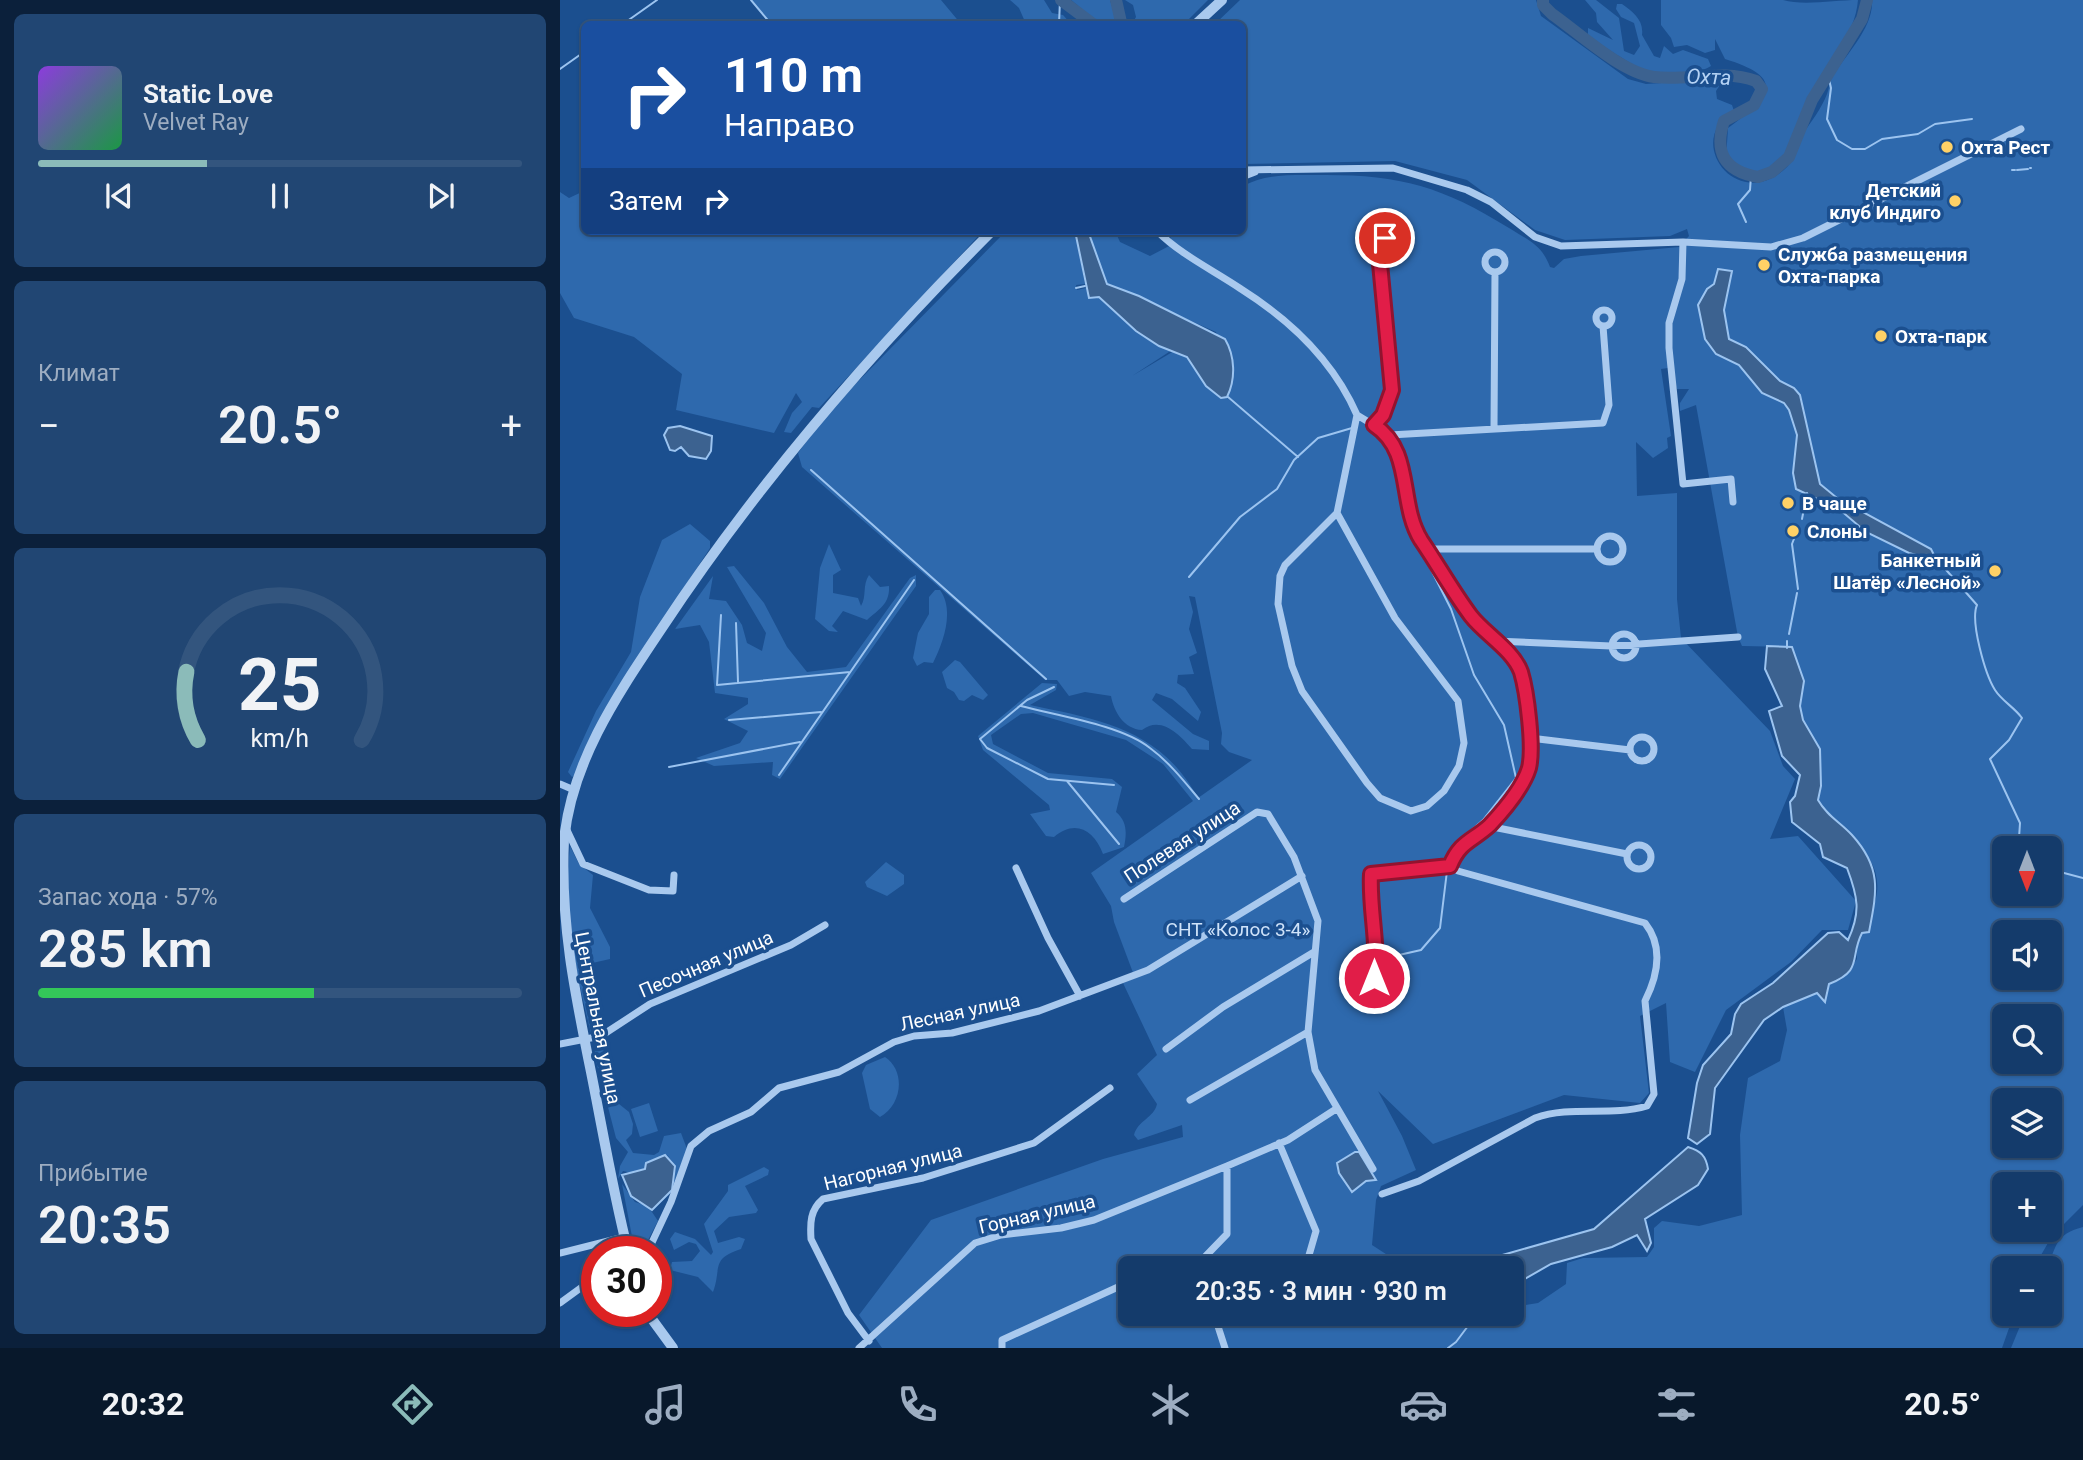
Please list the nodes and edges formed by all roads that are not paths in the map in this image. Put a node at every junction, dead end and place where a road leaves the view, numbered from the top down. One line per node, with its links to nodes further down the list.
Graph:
1 (1222, 0): 2 (street)
2 (1199, 21)
3 (2021, 129): 9 (street)
4 (1262, 169): 5 (street); 6 (street); 9 (street)
5 (1246, 170)
6 (1246, 175)
7 (988, 235): 28 (street, Центральная улица)
8 (1162, 235): 13 (street)
9 (1683, 242): 17 (street)
10 (1379, 253): 14 (street)
11 (1496, 272): 15 (street)
12 (1603, 326): 15 (street)
13 (1357, 415): 14 (street); 18 (street)
14 (1374, 425): 16 (street)
15 (1494, 428): 16 (street)
16 (1390, 435): 19 (street)
17 (1733, 502)
18 (1337, 513): 18 (street)
19 (1429, 549): 20 (street); 22 (street)
20 (1597, 549)
21 (1738, 637): 23 (street)
22 (1495, 641): 24 (street); 25 (street)
23 (1636, 644): 24 (street); 24 (street)
24 (1611, 646)
25 (1530, 738): 26 (street); 29 (street)
26 (1630, 750)
27 (560, 784): 28 (street)
28 (574, 790): 30 (street, Центральная улица)
29 (1488, 826): 31 (street); 32 (street)
30 (566, 827): 34 (street); 42 (street, Центральная улица)
31 (1627, 855)
32 (1448, 866): 39 (street); 51 (street)
33 (1016, 868): 40 (street)
34 (674, 875)
35 (1302, 876): 36 (street, Полевая улица); 38 (street); 40 (street, Лесная улица)
36 (1124, 899)
37 (825, 925): 42 (street, Песочная улица)
38 (1314, 953): 41 (street); 44 (street)
39 (1374, 978)
40 (1079, 994): 53 (street, Лесная улица)
41 (1308, 1032): 46 (street); 47 (street)
42 (584, 1039): 43 (street, Песочная улица); 52 (street, Центральная улица)
43 (560, 1044)
44 (1166, 1049)
45 (1110, 1088): 63 (street, Нагорная улица)
46 (1190, 1100)
47 (1336, 1109): 48 (street, Горная улица); 50 (street)
48 (1279, 1143): 49 (street, Горная улица); 57 (street)
49 (1227, 1166): 56 (street); 63 (street, Горная улица)
50 (1373, 1169)
51 (1382, 1194)
52 (624, 1236)
53 (655, 1236)
54 (581, 1248): 55 (street)
55 (560, 1254)
56 (1208, 1256)
57 (1309, 1256)
58 (1118, 1287): 66 (street)
59 (581, 1288): 60 (street)
60 (560, 1303)
61 (1218, 1326): 67 (street)
62 (658, 1327): 64 (street)
63 (869, 1341): 65 (street, Горная улица)
64 (673, 1348)
65 (859, 1348)
66 (1002, 1348)
67 (1225, 1348)

